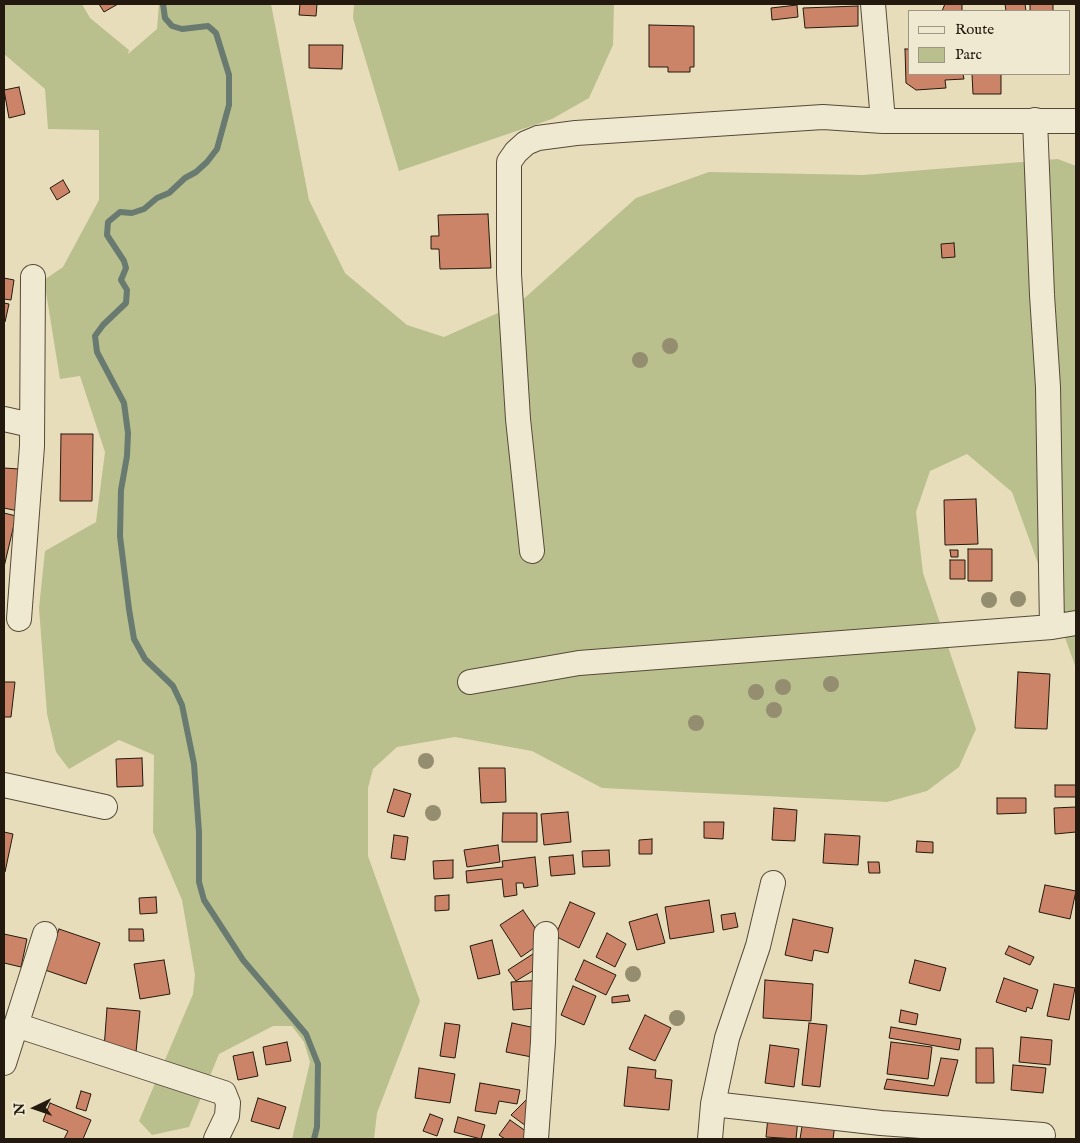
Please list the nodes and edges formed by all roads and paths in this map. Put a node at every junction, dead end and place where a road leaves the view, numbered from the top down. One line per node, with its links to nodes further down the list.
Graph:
1 (873, 4): 3 (street)
2 (1035, 120): 3 (street); 4 (street); 11 (street)
3 (883, 121): 8 (street)
4 (1076, 121)
5 (33, 277): 7 (street)
6 (4, 419): 7 (street)
7 (32, 425): 9 (street)
8 (532, 550)
9 (19, 619)
10 (1076, 623): 11 (street)
11 (1052, 628): 12 (street)
12 (470, 682)
13 (4, 785): 14 (street)
14 (105, 807)
15 (773, 883): 20 (street)
16 (45, 934): 18 (street)
17 (546, 934): 23 (street)
18 (16, 1026): 19 (street); 22 (street)
19 (4, 1063)
20 (713, 1104): 21 (street); 24 (street)
21 (1043, 1136)
22 (216, 1139)
23 (536, 1139)
24 (710, 1139)

